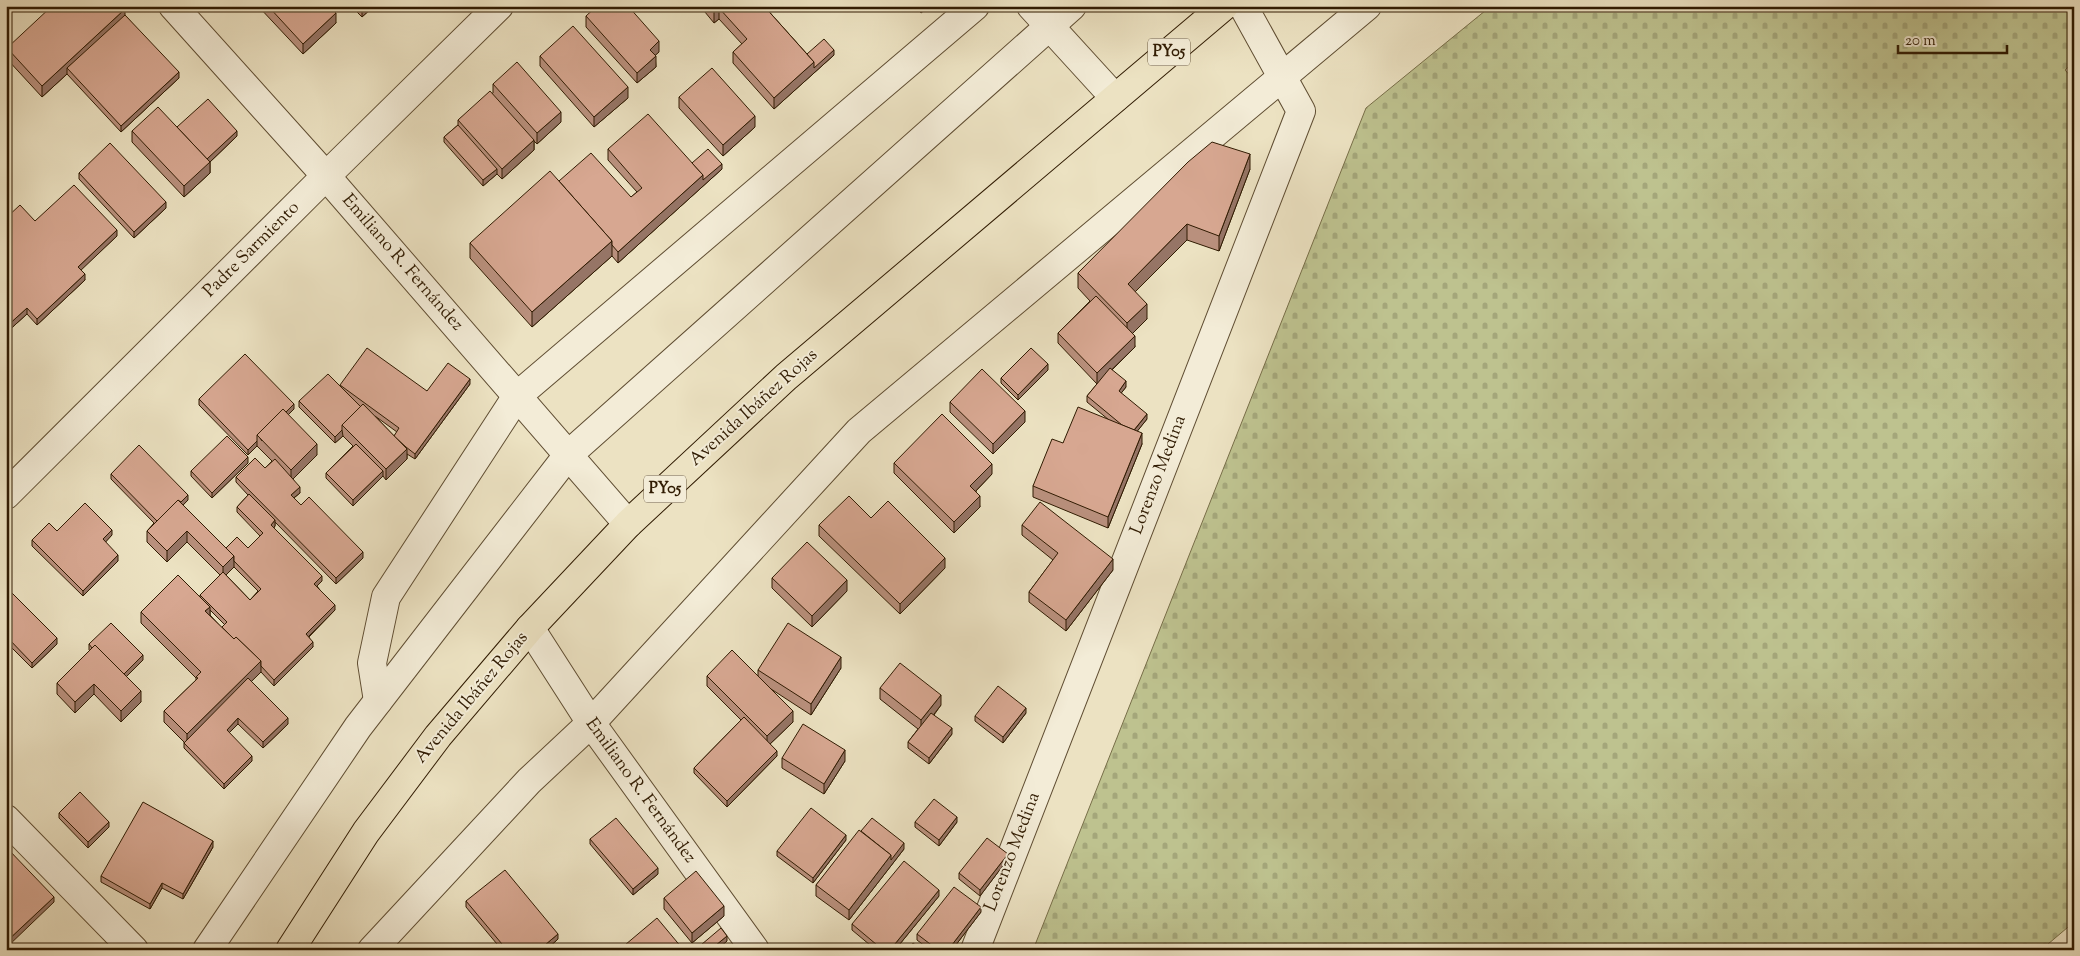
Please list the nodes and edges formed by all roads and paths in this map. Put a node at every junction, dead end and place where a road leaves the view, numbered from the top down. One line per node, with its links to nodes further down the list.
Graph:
1 (173, 6): 12 (street, Emiliano R. Fernández)
2 (499, 6): 12 (street, Padre Sarmiento)
3 (975, 6): 13 (street)
4 (1031, 6): 9 (street)
5 (1072, 6): 9 (street)
6 (1224, 6): 11 (highway, PY05)
7 (1243, 6): 10 (street, Lorenzo Medina)
8 (1367, 6): 10 (street)
9 (1049, 27): 11 (street); 14 (street)
10 (1282, 77): 19 (street); 26 (street, Lorenzo Medina)
11 (1115, 98): 16 (highway, Avenida Ibáñez Rojas / PY05)
12 (326, 176): 13 (street, Emiliano R. Fernández); 15 (street, Padre Sarmiento)
13 (517, 396): 14 (street, Emiliano R. Fernández); 18 (street)
14 (568, 455): 16 (street, Emiliano R. Fernández); 18 (street)
15 (6, 495)
16 (628, 524): 17 (highway, Avenida Ibáñez Rojas / PY05)
17 (530, 628): 19 (street, Emiliano R. Fernández); 23 (highway, Avenida Ibáñez Rojas / PY05)
18 (378, 701): 22 (street)
19 (591, 724): 24 (street); 25 (street, Emiliano R. Fernández)
20 (6, 819): 21 (street)
21 (134, 950)
22 (207, 950)
23 (290, 950)
24 (372, 950)
25 (755, 950)
26 (975, 950)

